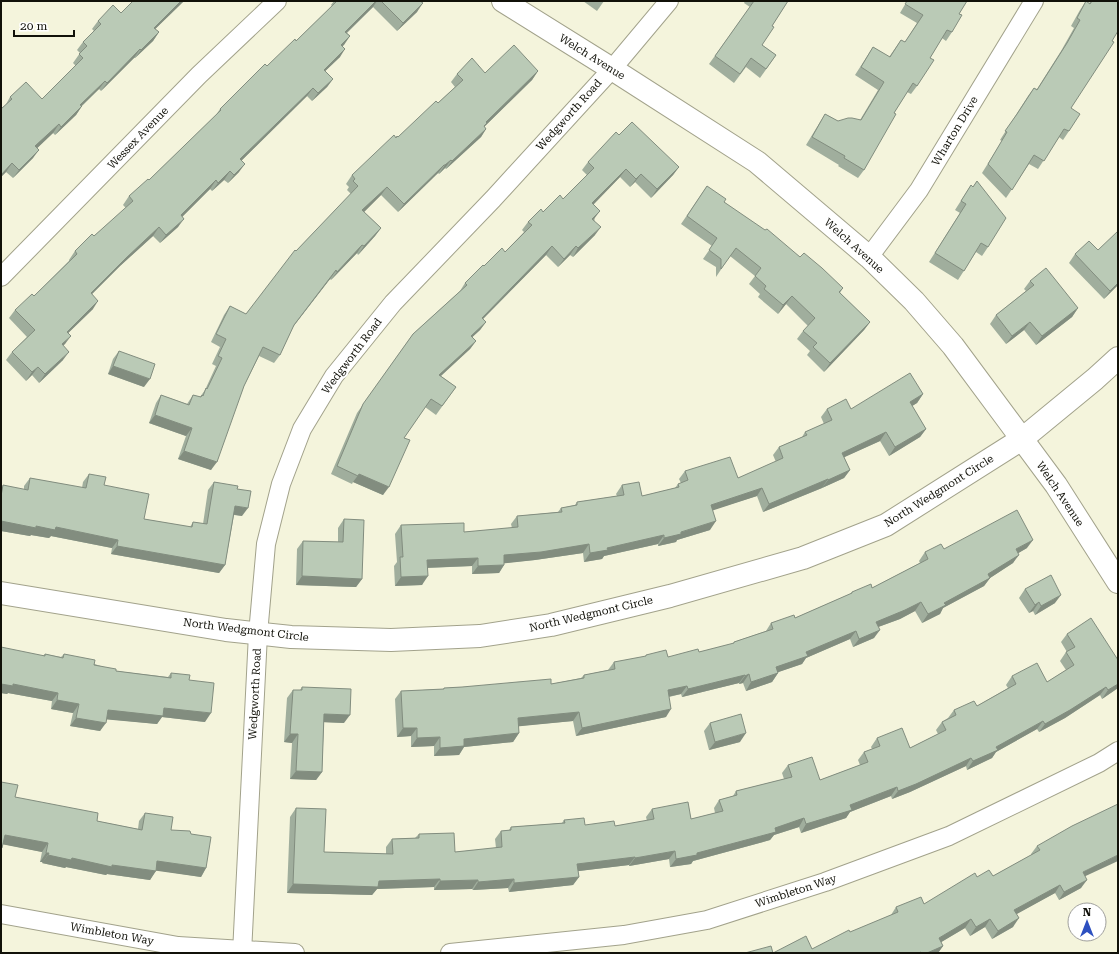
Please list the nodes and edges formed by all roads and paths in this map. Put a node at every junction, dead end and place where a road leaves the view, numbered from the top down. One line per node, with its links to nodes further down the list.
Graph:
1 (277, 1): 7 (street, Wessex Avenue)
2 (503, 1): 5 (street, Welch Avenue)
3 (669, 1): 5 (street, Wedgworth Road)
4 (1034, 1): 6 (street, Wharton Drive)
5 (612, 68): 6 (street, Welch Avenue); 12 (street, Wedgworth Road)
6 (869, 256): 9 (street, Welch Avenue)
7 (1, 277)
8 (1118, 358): 9 (street, North Wedgmont Circle)
9 (1022, 439): 10 (street, Welch Avenue); 12 (street, North Wedgmont Circle)
10 (1118, 582)
11 (1, 593): 12 (street, North Wedgmont Circle)
12 (258, 634): 15 (street, Wedgworth Road)
13 (1118, 751): 17 (street, Wimbleton Way)
14 (1, 914): 15 (street, Wimbleton Way)
15 (242, 951): 16 (street, Wimbleton Way)
16 (295, 953)
17 (450, 953)

